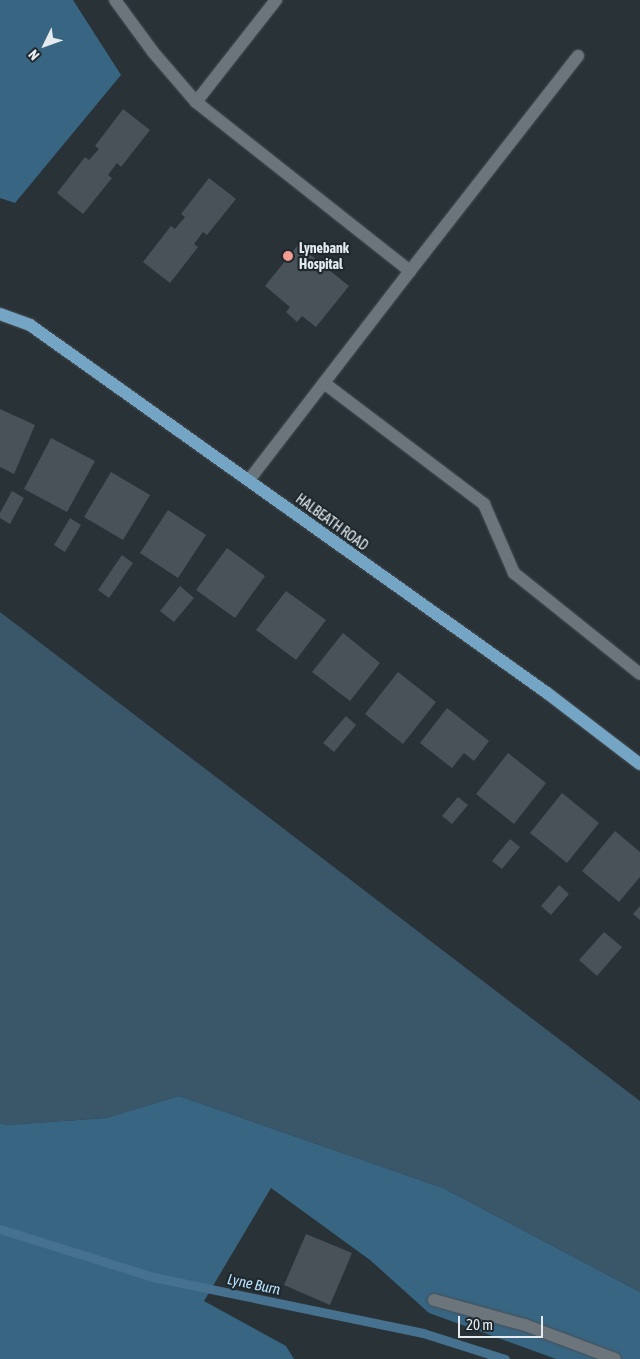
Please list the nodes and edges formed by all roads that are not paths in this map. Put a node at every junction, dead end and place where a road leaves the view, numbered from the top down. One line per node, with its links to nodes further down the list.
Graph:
1 (115, 0): 4 (lane)
2 (276, 0): 4 (lane)
3 (578, 56): 5 (lane)
4 (196, 102): 5 (lane)
5 (410, 271): 7 (lane)
6 (0, 314): 8 (main road, HALBEATH ROAD)
7 (324, 383): 8 (lane); 9 (lane)
8 (249, 480): 10 (main road, HALBEATH ROAD)
9 (640, 674)
10 (640, 764)
11 (434, 1300): 12 (lane)
12 (615, 1359)

